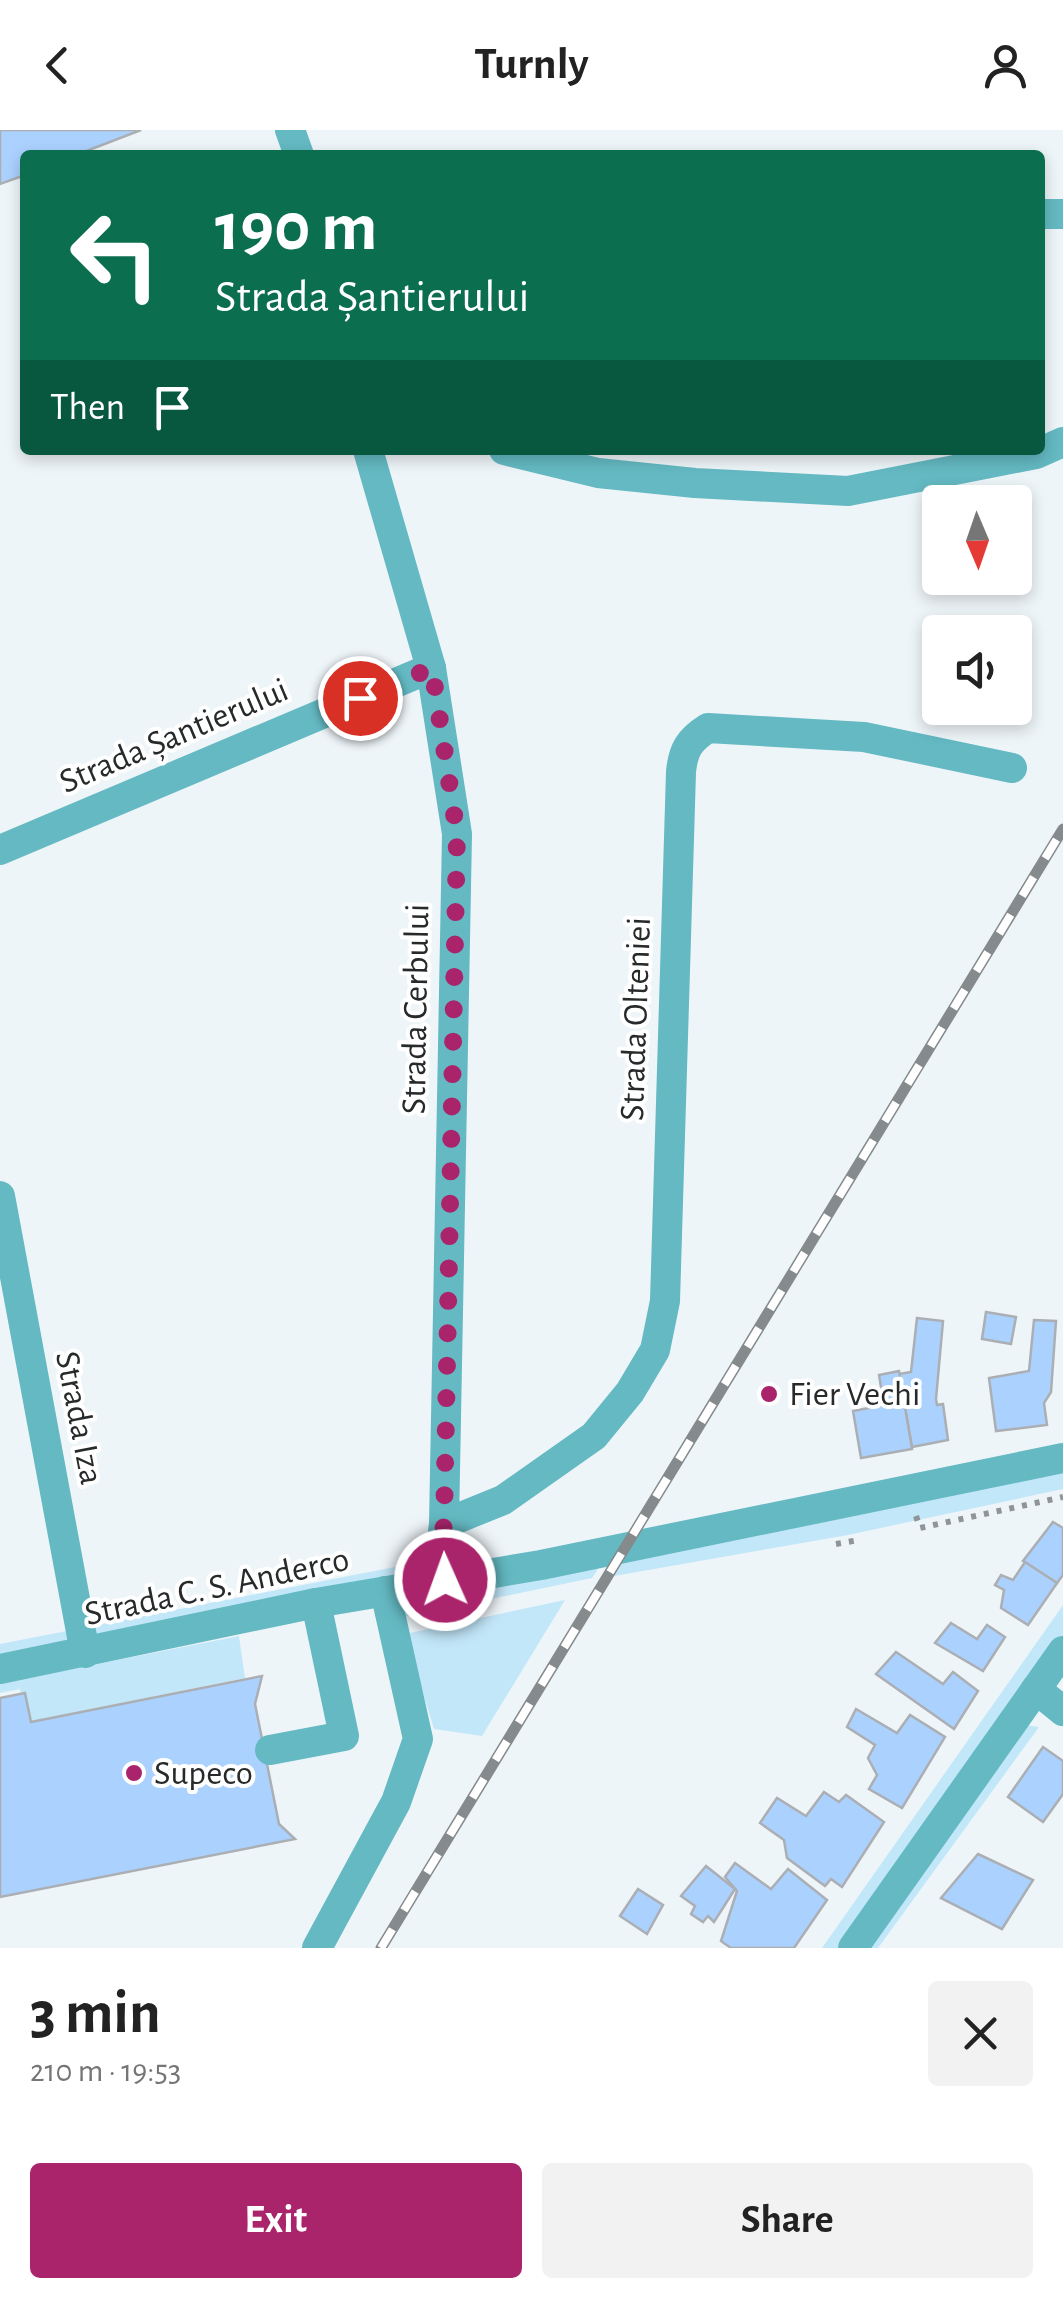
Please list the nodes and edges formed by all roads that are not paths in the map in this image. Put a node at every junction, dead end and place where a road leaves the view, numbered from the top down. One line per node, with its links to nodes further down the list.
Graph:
1 (369, 455): 4 (street, Strada Cerbului)
2 (524, 455): 3 (street)
3 (1031, 455)
4 (432, 668): 6 (street, Strada Șantierului); 9 (street, Strada Cerbului)
5 (1012, 768): 9 (street, Strada Olteniei)
6 (0, 850)
7 (0, 1196): 14 (street, Strada Iza)
8 (1063, 1458): 10 (street, Strada C. S. Anderco)
9 (444, 1524): 10 (street, Strada Cerbului)
10 (445, 1580): 11 (street, Strada C. S. Anderco)
11 (384, 1591): 12 (street, Strada C. S. Anderco); 19 (street)
12 (316, 1604): 14 (street, Strada C. S. Anderco); 18 (street)
13 (1063, 1651): 16 (street)
14 (85, 1652): 15 (street, Strada C. S. Anderco)
15 (0, 1669)
16 (1036, 1690): 17 (street); 20 (street)
17 (1063, 1712)
18 (270, 1750)
19 (317, 1948)
20 (853, 1948)

